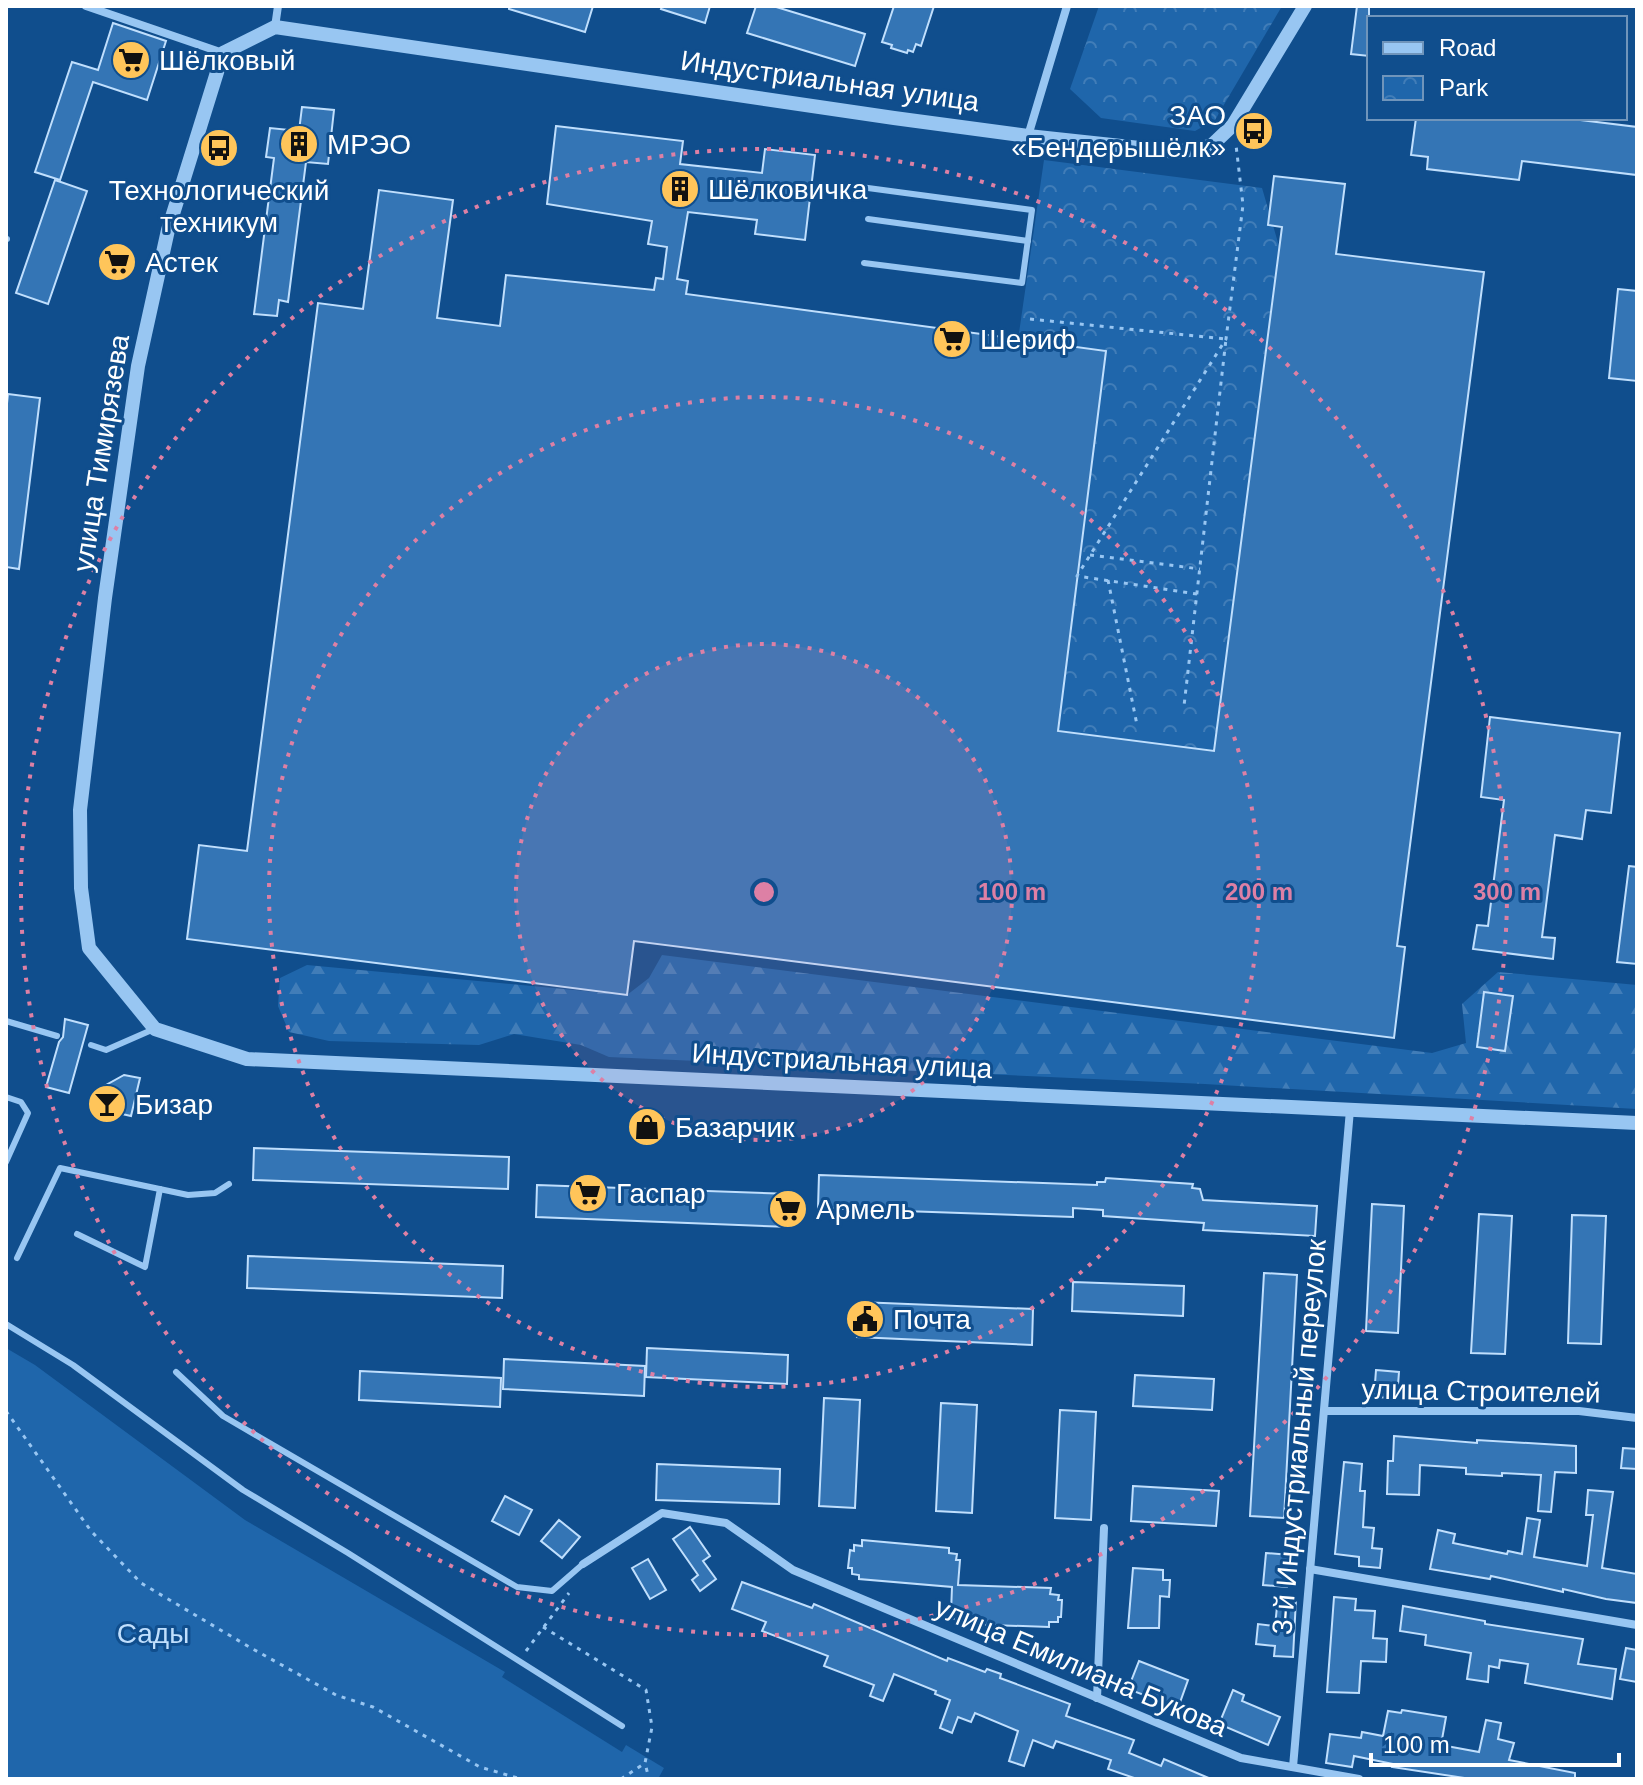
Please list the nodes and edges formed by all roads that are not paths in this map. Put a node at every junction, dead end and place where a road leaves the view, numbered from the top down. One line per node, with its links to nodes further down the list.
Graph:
1 (86, 6): 6 (street)
2 (278, 6): 5 (street)
3 (1067, 6): 7 (street)
4 (1305, 6): 7 (street, Индустриальная улица)
5 (275, 27): 6 (street); 7 (street, Индустриальная улица)
6 (223, 53): 13 (street, улица Тимирязева)
7 (1028, 136)
8 (853, 186): 10 (lane)
9 (868, 219): 10 (lane)
10 (1028, 241): 11 (lane)
11 (864, 263)
12 (6, 1021): 14 (lane)
13 (155, 1029): 15 (lane); 17 (street, Индустриальная улица)
14 (57, 1036)
15 (91, 1045)
16 (6, 1097): 19 (lane)
17 (1350, 1110): 18 (street, Индустриальная улица); 26 (street, 3-й Индустриальный переулок)
18 (1637, 1123)
19 (6, 1162)
20 (229, 1184): 21 (lane)
21 (160, 1189): 22 (lane); 23 (lane)
22 (77, 1234)
23 (17, 1258)
24 (6, 1324): 33 (lane)
25 (176, 1372): 29 (lane)
26 (1325, 1411): 27 (street, улица Строителей); 30 (street, 3-й Индустриальный переулок)
27 (1637, 1418)
28 (1104, 1528): 32 (street)
29 (583, 1564): 32 (street, улица Емилиана Букова)
30 (1310, 1569): 31 (street); 34 (street, 3-й Индустриальный переулок)
31 (1637, 1625)
32 (1097, 1698): 34 (street, улица Емилиана Букова)
33 (622, 1726)
34 (1293, 1767): 35 (street, улица Емилиана Букова)
35 (1359, 1779)

